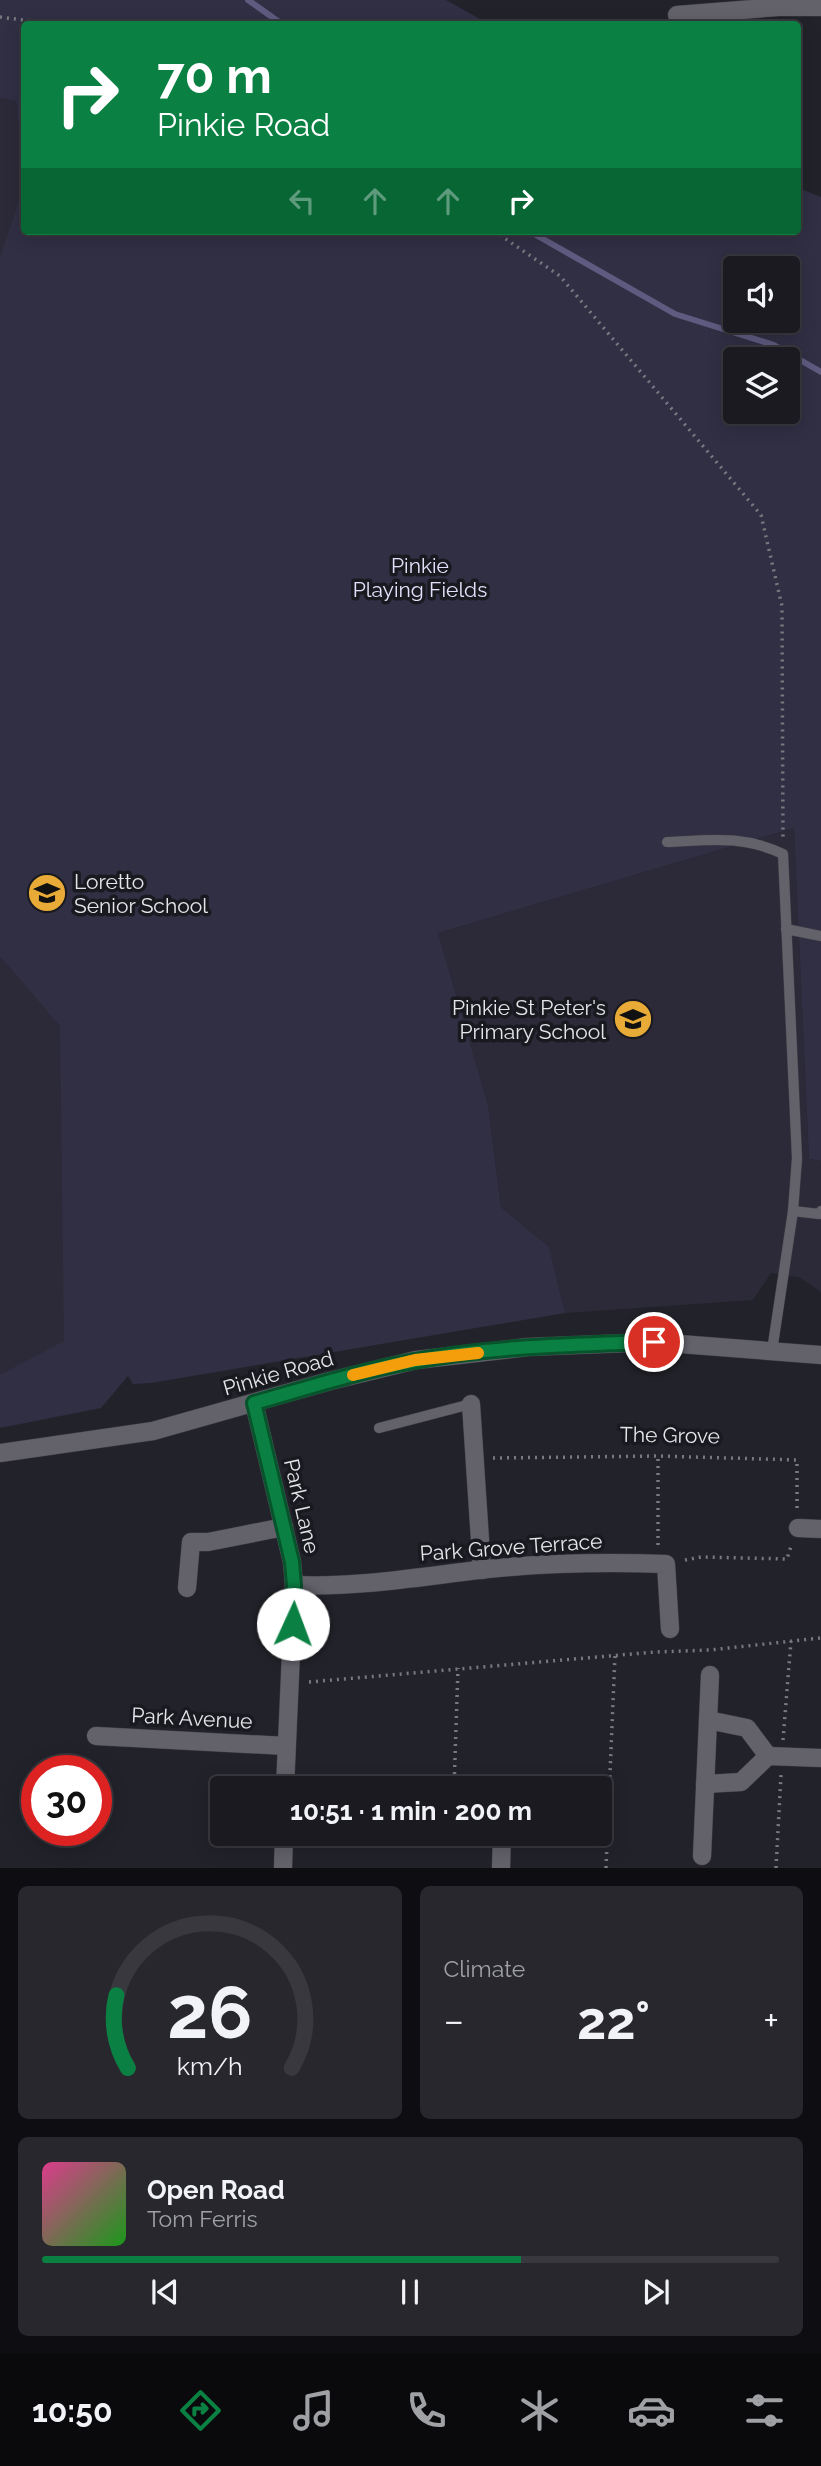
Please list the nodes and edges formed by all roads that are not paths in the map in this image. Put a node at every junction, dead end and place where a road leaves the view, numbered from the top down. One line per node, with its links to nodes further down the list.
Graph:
1 (821, 7): 2 (street)
2 (677, 13)
3 (667, 842): 4 (lane)
4 (786, 929): 5 (lane); 6 (lane)
5 (821, 936)
6 (793, 1211): 7 (lane); 8 (lane)
7 (821, 1211)
8 (772, 1351): 9 (street, Pinkie Road); 10 (street, Pinkie Road)
9 (821, 1355)
10 (254, 1403): 13 (street, Pinkie Road); 14 (street, Park Lane)
11 (471, 1404): 12 (lane); 17 (street)
12 (379, 1429)
13 (0, 1453)
14 (284, 1527): 18 (street, Park Lane); 19 (street)
15 (797, 1528): 16 (street)
16 (821, 1529)
17 (482, 1570): 18 (street, Park Grove Terrace); 20 (street, Park Grove Terrace)
18 (294, 1585): 24 (street, Park Lane)
19 (187, 1588)
20 (670, 1629)
21 (710, 1675): 22 (street)
22 (708, 1720): 25 (street); 28 (street)
23 (96, 1736): 24 (street, Park Avenue)
24 (286, 1746): 27 (street, Park Lane)
25 (768, 1756): 26 (street); 28 (street)
26 (821, 1758)
27 (285, 1776)
28 (705, 1784): 31 (street)
29 (284, 1846): 32 (street)
30 (502, 1846): 33 (street)
31 (702, 1856)
32 (283, 1867)
33 (501, 1867)

